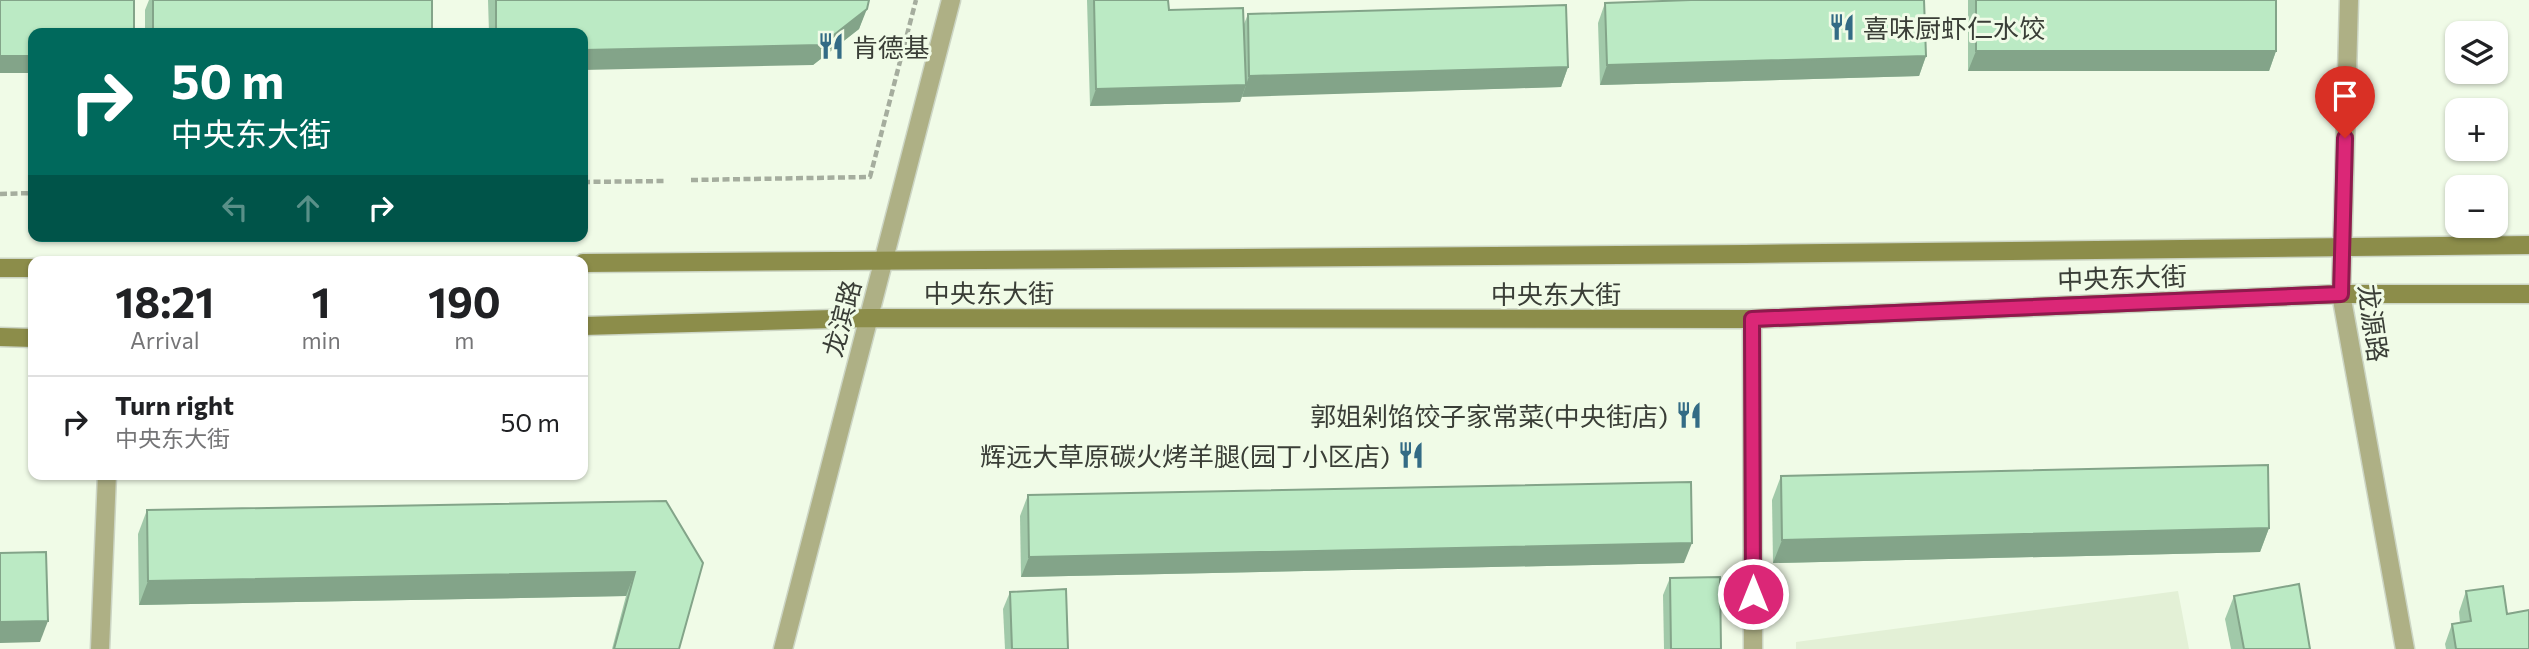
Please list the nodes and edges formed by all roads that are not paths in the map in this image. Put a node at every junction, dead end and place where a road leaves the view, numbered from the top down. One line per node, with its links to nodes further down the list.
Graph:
1 (951, 0): 5 (street, 龙滨路)
2 (2349, 0): 4 (street, 龙源路)
3 (2529, 245): 4 (main road, 中央东大街)
4 (2342, 248): 5 (main road, 中央东大街); 9 (street, 龙源路)
5 (883, 260): 6 (main road, 中央东大街); 11 (street, 龙滨路)
6 (588, 263)
7 (0, 268): 8 (main road)
8 (28, 268)
9 (2341, 294): 10 (main road, 中央东大街); 12 (main road, 中央东大街); 20 (street, 龙源路)
10 (2529, 294)
11 (868, 318): 12 (main road, 中央东大街); 13 (main road, 中央东大街); 18 (street, 龙滨路)
12 (1752, 319): 19 (street)
13 (588, 326)
14 (0, 337): 15 (main road)
15 (28, 338)
16 (107, 480): 17 (street)
17 (100, 649)
18 (783, 649)
19 (1753, 649)
20 (2405, 649)

